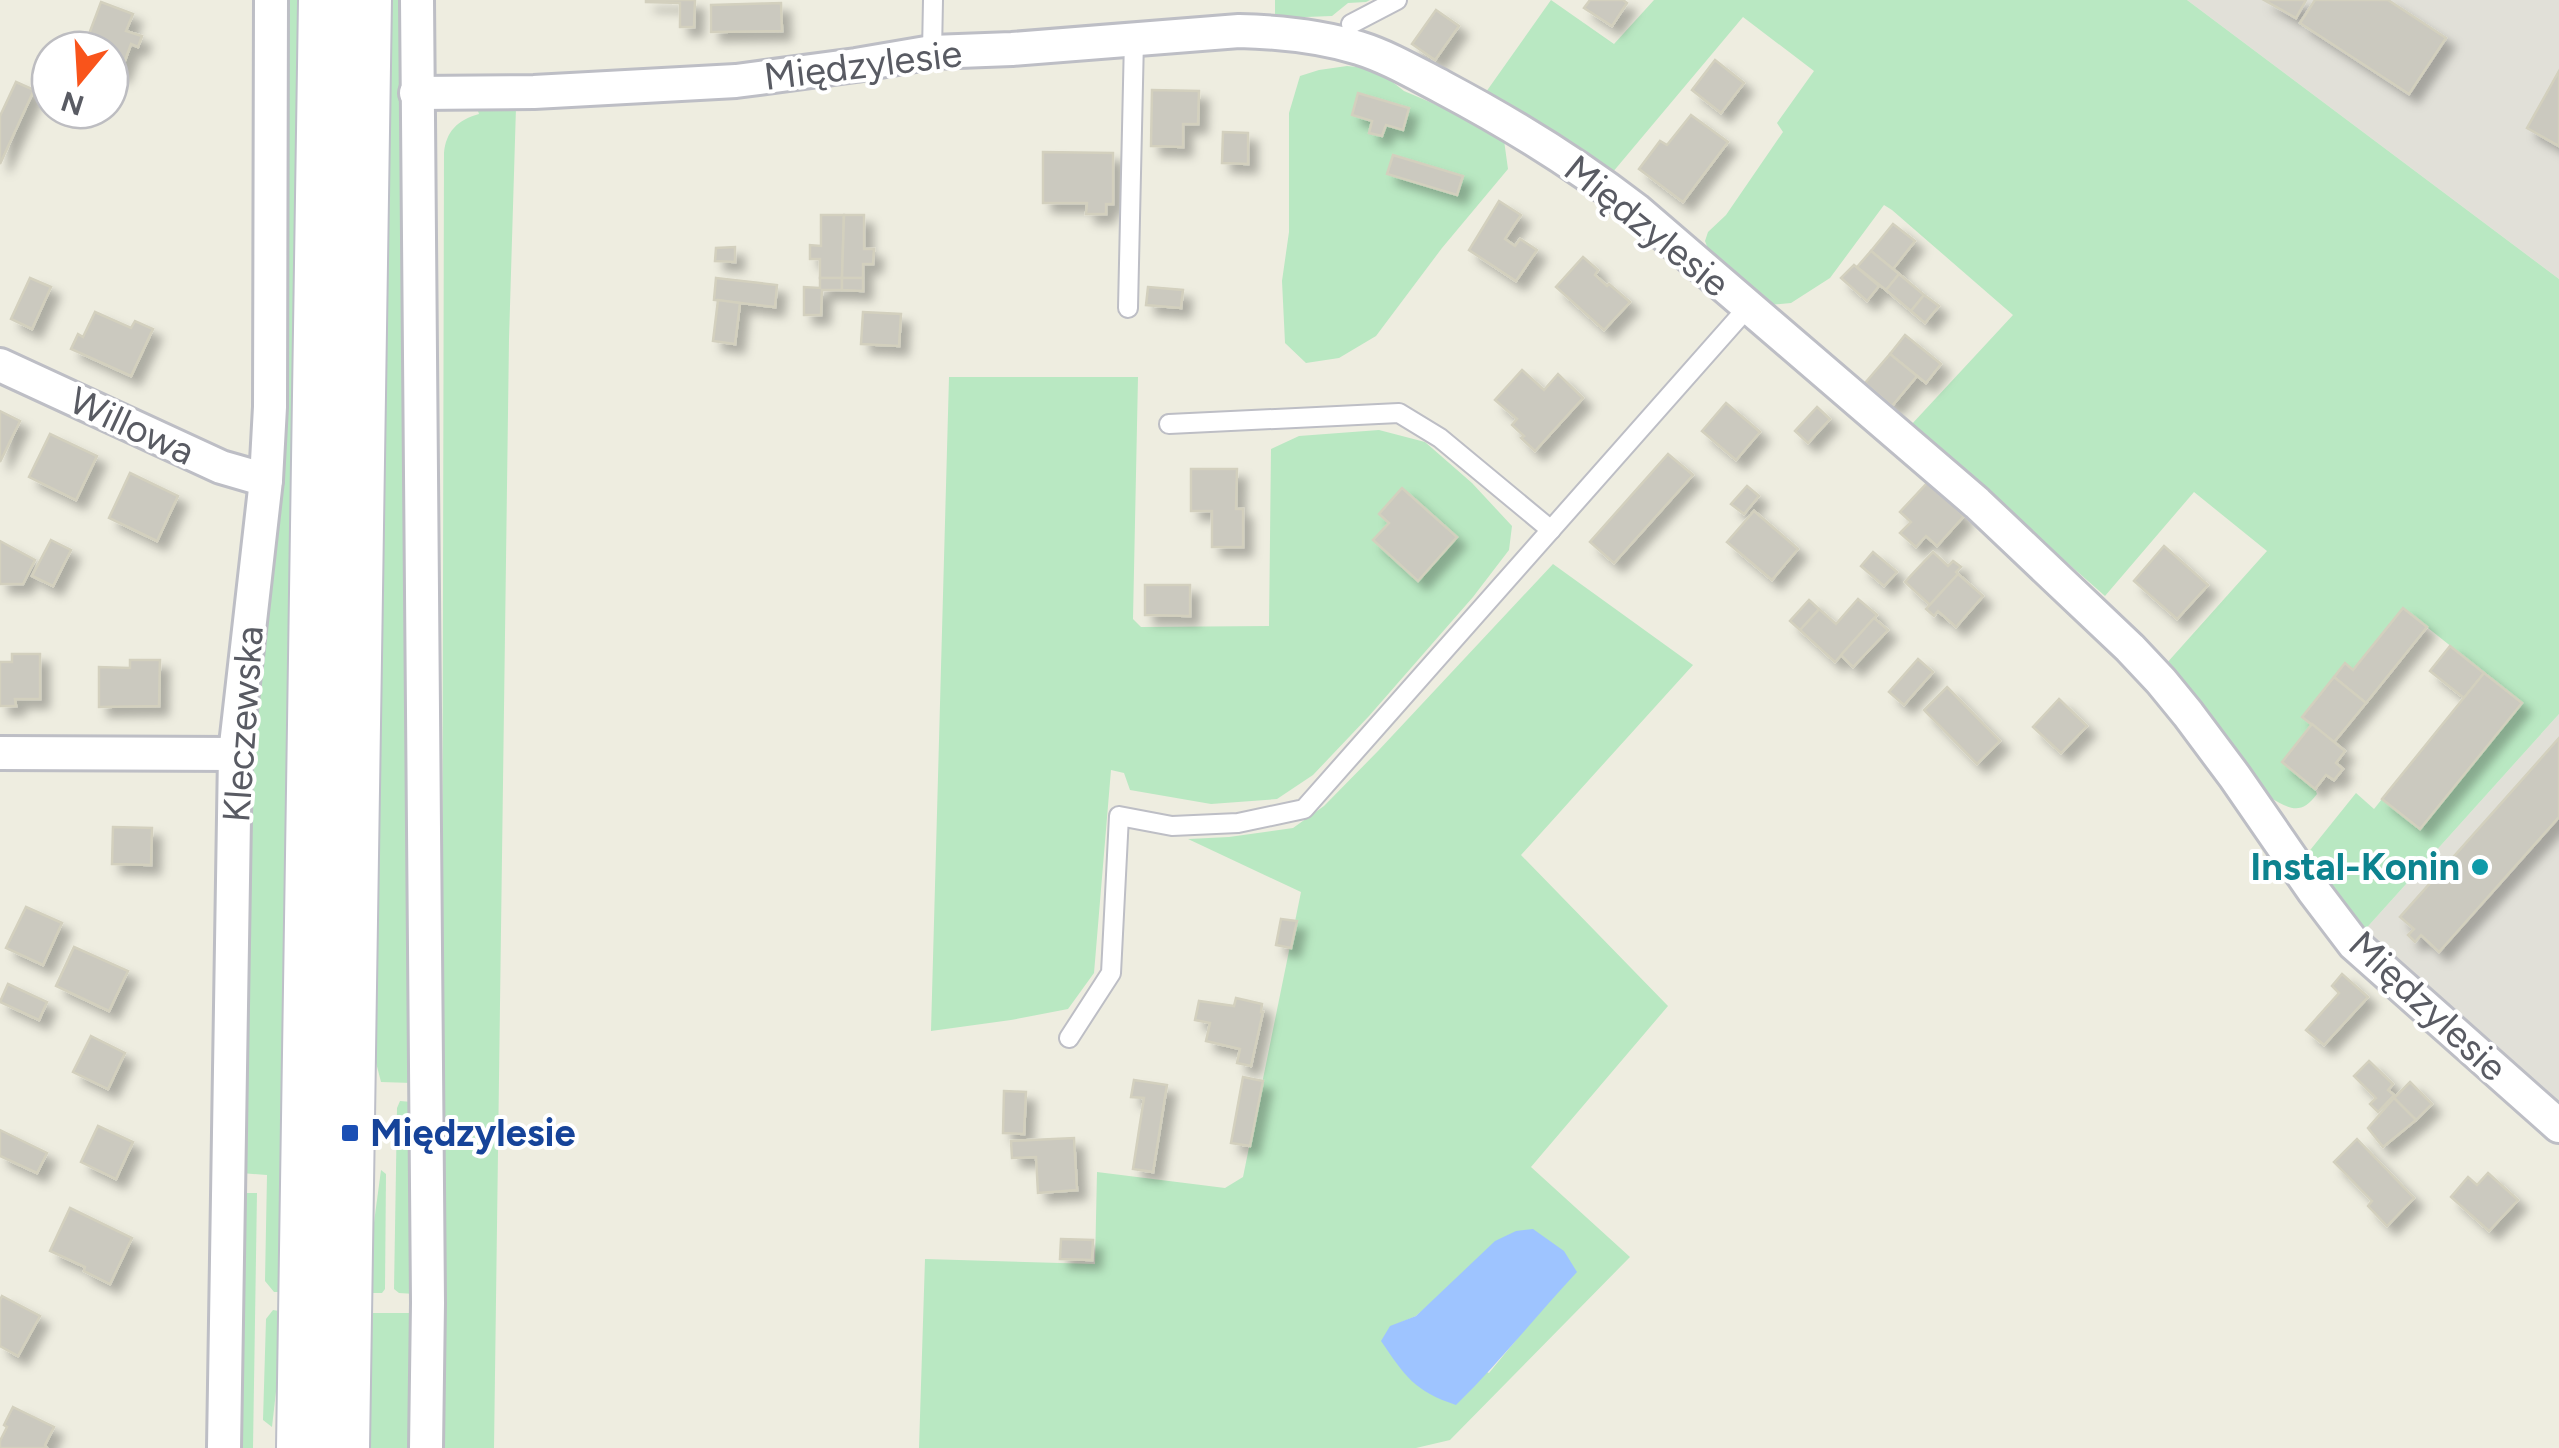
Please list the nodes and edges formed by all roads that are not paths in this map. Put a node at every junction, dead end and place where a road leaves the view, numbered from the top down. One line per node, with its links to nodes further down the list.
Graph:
1 (271, 0): 16 (street, Kleczewska)
2 (323, 0): 23 (main road, Kleczewska)
3 (366, 0): 24 (main road)
4 (416, 0): 11 (street)
5 (934, 0): 10 (lane)
6 (1361, 0): 8 (lane)
7 (1398, 0): 8 (lane)
8 (1348, 34): 9 (street, Międzylesie); 12 (street, Międzylesie)
9 (1134, 39): 10 (street, Międzylesie); 13 (lane)
10 (932, 52): 11 (street, Międzylesie)
11 (416, 93): 25 (street)
12 (1748, 307): 17 (lane); 21 (street, Międzylesie)
13 (1128, 308)
14 (0, 365): 16 (street, Willowa)
15 (1169, 424): 17 (lane)
16 (266, 480): 19 (street, Kleczewska)
17 (1551, 530): 20 (lane)
18 (0, 753): 19 (street)
19 (235, 754): 22 (street, Kleczewska)
20 (1069, 1038)
21 (2559, 1126)
22 (224, 1448)
23 (301, 1448)
24 (345, 1448)
25 (426, 1448)

